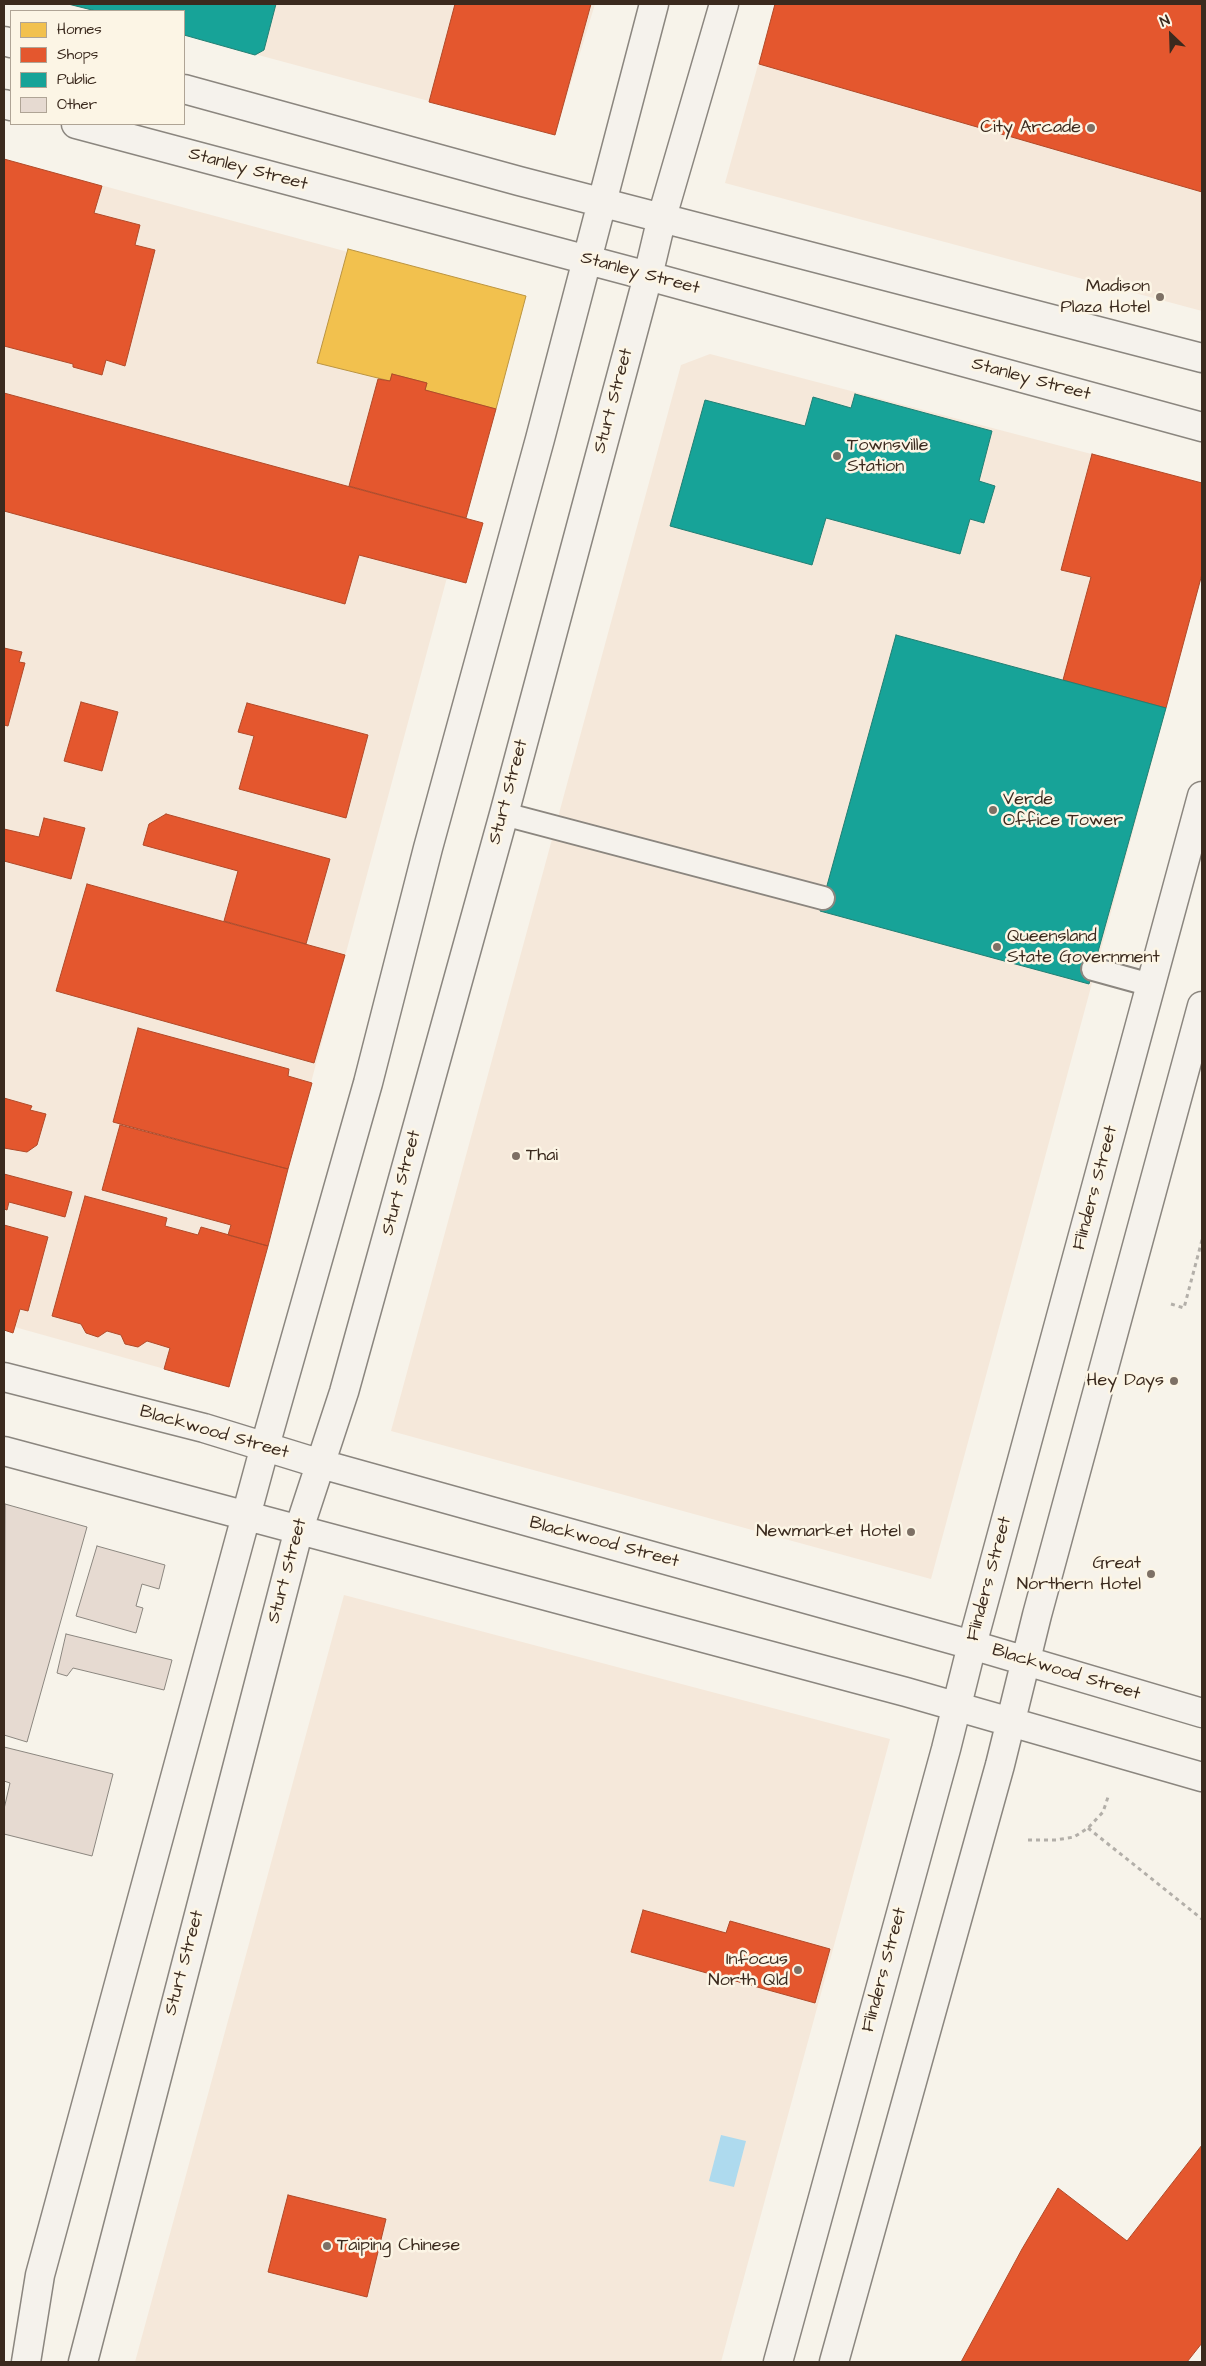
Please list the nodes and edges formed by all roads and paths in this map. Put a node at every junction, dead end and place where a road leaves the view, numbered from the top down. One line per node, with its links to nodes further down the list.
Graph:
1 (654, 4): 5 (main road)
2 (724, 4): 6 (main road, Sturt Street)
3 (185, 90): 5 (main road)
4 (80, 125): 7 (main road, Stanley Street)
5 (601, 202): 6 (main road); 7 (main road)
6 (662, 217): 8 (main road, Sturt Street); 9 (main road)
7 (586, 259): 8 (main road, Stanley Street); 20 (main road)
8 (648, 276): 10 (main road, Stanley Street); 12 (main road, Sturt Street)
9 (1202, 358)
10 (1202, 427)
11 (1202, 796): 15 (main road, Flinders Street)
12 (504, 814): 13 (lane); 22 (main road, Sturt Street)
13 (823, 898)
14 (1093, 969): 15 (lane)
15 (1151, 985): 25 (main road, Flinders Street)
16 (1202, 1006): 26 (main road)
17 (1202, 1240): 18 (path)
18 (1171, 1304)
19 (4, 1378): 20 (main road, Blackwood Street)
20 (265, 1446): 22 (main road, Blackwood Street); 23 (main road)
21 (4, 1451): 23 (main road)
22 (321, 1464): 24 (main road, Sturt Street); 25 (main road, Blackwood Street)
23 (246, 1517): 24 (main road); 35 (main road)
24 (299, 1529): 27 (main road); 36 (main road, Sturt Street)
25 (972, 1645): 26 (main road, Blackwood Street); 27 (main road, Flinders Street)
26 (1025, 1661): 28 (main road, Blackwood Street); 29 (main road)
27 (958, 1706): 29 (main road); 37 (main road, Flinders Street)
28 (1202, 1713)
29 (1011, 1722): 30 (main road); 38 (main road)
30 (1202, 1777)
31 (1109, 1794): 32 (path)
32 (1088, 1828): 33 (path); 34 (path)
33 (1028, 1840)
34 (1202, 1920)
35 (26, 2362)
36 (83, 2362)
37 (778, 2362)
38 (834, 2362)

